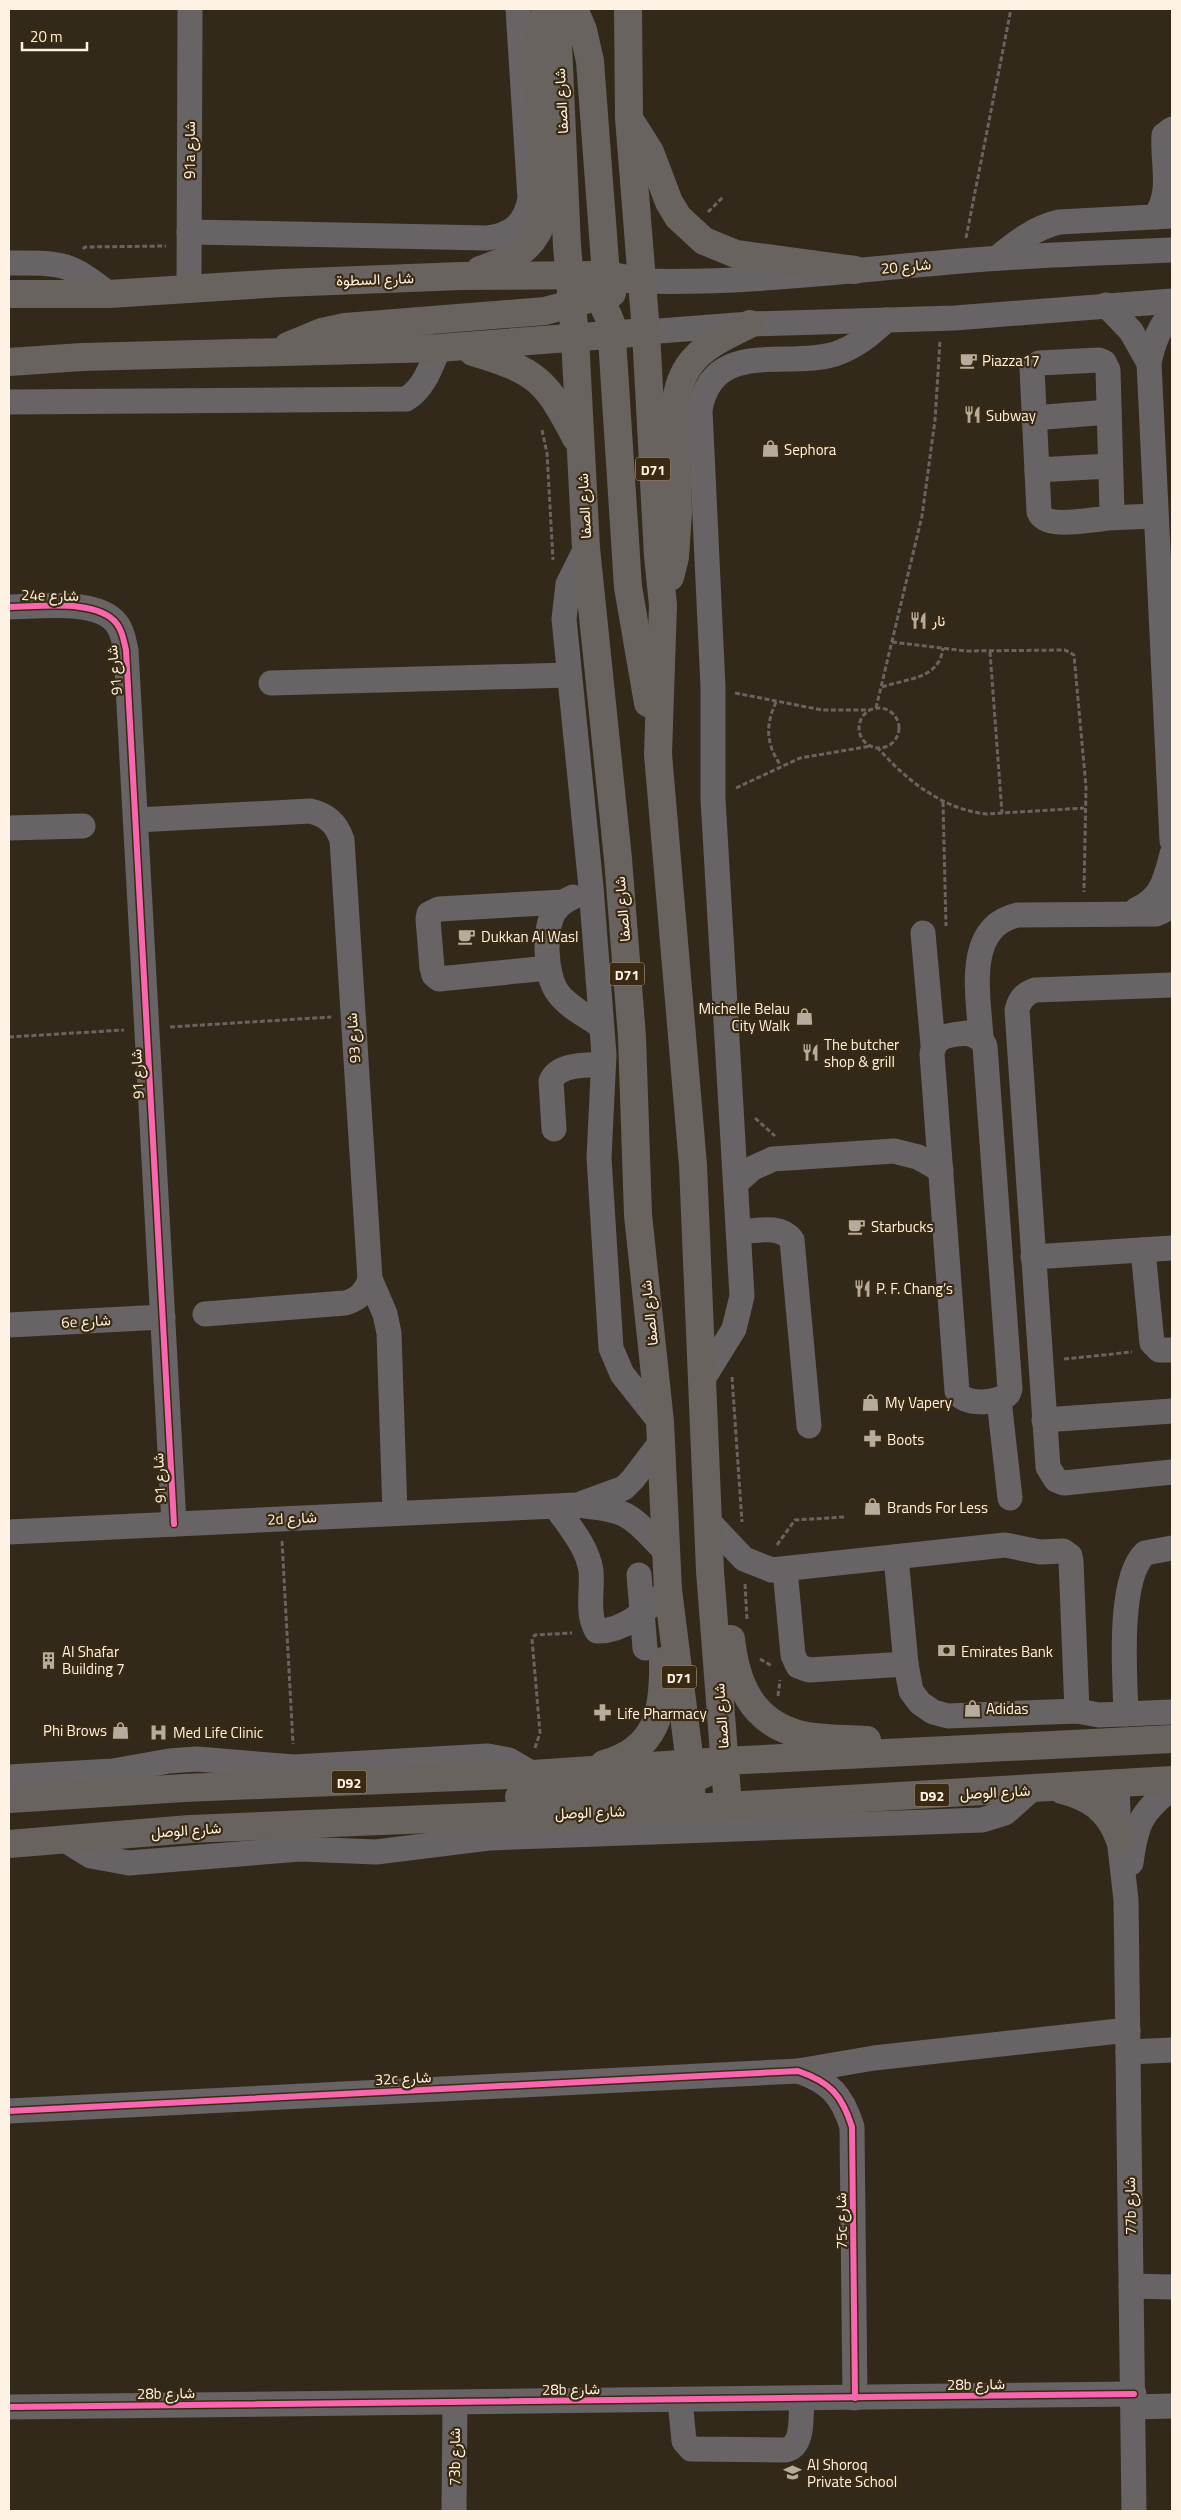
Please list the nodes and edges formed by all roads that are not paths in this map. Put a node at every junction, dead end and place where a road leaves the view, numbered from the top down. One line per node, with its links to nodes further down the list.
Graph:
1 (190, 9): 11 (street, 91a شارع)
2 (518, 9): 11 (street)
3 (547, 9): 18 (main road)
4 (559, 9): 20 (main road, شارع الصفا / D71)
5 (574, 9): 13 (main road)
6 (628, 9): 7 (main road, شارع الصفا / D71)
7 (629, 118): 12 (main road, شارع الصفا / D71); 17 (main road)
8 (1172, 129): 9 (street)
9 (1169, 163): 10 (street)
10 (1164, 216): 15 (street)
11 (189, 232): 23 (street, 91a شارع)
12 (639, 241): 13 (main road); 21 (main road, شارع الصفا / D71)
13 (604, 242): 22 (main road)
14 (1172, 250): 15 (street, شارع 20)
15 (997, 258): 17 (street, شارع 20)
16 (9, 262): 25 (street)
17 (855, 270): 21 (street, شارع 20)
18 (461, 276): 19 (main road, شارع السطوة); 23 (main road, شارع السطوة)
19 (533, 276): 20 (main road, شارع السطوة); 30 (main road)
20 (569, 276): 22 (main road, شارع السطوة); 27 (main road, شارع الصفا / D71)
21 (640, 281): 22 (main road, شارع السطوة); 33 (main road, شارع الصفا / D71)
22 (605, 287): 27 (main road); 33 (main road); 34 (main road)
23 (189, 290): 25 (main road, شارع السطوة)
24 (9, 294): 25 (main road, شارع السطوة)
25 (109, 294)
26 (1172, 301): 28 (street)
27 (572, 305): 30 (main road); 35 (main road, شارع الصفا / D71)
28 (1106, 305): 31 (street); 39 (street)
29 (1172, 312): 39 (street)
30 (532, 313): 37 (main road)
31 (886, 320): 32 (street); 73 (street)
32 (750, 324): 33 (street); 51 (main road)
33 (646, 332): 34 (main road); 51 (main road, شارع الصفا / D71)
34 (613, 335): 35 (main road); 40 (main road)
35 (575, 338): 36 (main road); 41 (main road, شارع الصفا / D71)
36 (439, 348): 37 (main road); 42 (street); 45 (main road)
37 (279, 352): 38 (main road)
38 (9, 362)
39 (1149, 363): 48 (street)
40 (614, 369): 41 (main road); 56 (main road)
41 (577, 372): 45 (main road, شارع الصفا / D71)
42 (9, 402)
43 (1109, 412): 44 (street); 44 (street); 46 (street)
44 (1034, 418): 47 (street)
45 (580, 446): 50 (main road, شارع الصفا / D71)
46 (1110, 466): 47 (street); 49 (street)
47 (1037, 470): 49 (street)
48 (1156, 516): 49 (street); 60 (street)
49 (1106, 518)
50 (586, 548): 54 (street); 95 (main road, شارع الصفا / D71)
51 (663, 605): 56 (main road, شارع الصفا / D71)
52 (9, 607): 53 (street, 24e شارع)
53 (117, 624): 57 (street, شارع 91)
54 (569, 675): 55 (street); 62 (street)
55 (271, 683)
56 (658, 754): 90 (main road, شارع الصفا / D71)
57 (137, 820): 84 (street, شارع 93); 87 (street, شارع 91)
58 (83, 826): 59 (street)
59 (9, 828)
60 (1172, 841)
61 (1172, 854): 65 (street)
62 (591, 887): 63 (street); 69 (street)
63 (563, 902): 67 (street); 67 (street)
64 (1172, 902): 65 (street)
65 (1118, 913): 70 (street)
66 (935, 931): 71 (street)
67 (548, 968): 69 (street)
68 (1172, 985): 83 (street)
69 (601, 1026): 72 (street)
70 (981, 1039): 71 (street); 85 (street)
71 (933, 1045): 74 (street)
72 (603, 1064): 75 (street); 95 (street)
73 (731, 1119): 76 (street); 79 (street)
74 (937, 1125): 77 (street); 78 (street)
75 (554, 1129)
76 (775, 1148): 77 (street); 79 (street)
77 (894, 1151): 78 (street)
78 (941, 1170): 91 (street)
79 (736, 1183): 80 (street)
80 (740, 1232): 90 (street); 94 (street)
81 (1172, 1248): 82 (street)
82 (1143, 1250): 83 (street); 89 (street)
83 (1034, 1268): 85 (street); 93 (street)
84 (370, 1278): 86 (street); 99 (street)
85 (1002, 1283): 91 (street)
86 (206, 1314)
87 (163, 1317): 88 (street, 6e شارع); 101 (street, شارع 91)
88 (9, 1326)
89 (1165, 1350)
90 (703, 1379): 100 (main road, شارع الصفا / D71)
91 (999, 1400): 97 (street)
92 (1172, 1411): 93 (street)
93 (1044, 1420): 96 (street)
94 (809, 1426)
95 (661, 1432): 98 (street, 2d شارع); 104 (main road, شارع الصفا / D71)
96 (1172, 1472)
97 (1010, 1498)
98 (566, 1506): 99 (street, 2d شارع); 104 (street, 2d شارع); 110 (street)
99 (395, 1513): 101 (street, 2d شارع)
100 (708, 1521): 106 (street); 107 (main road, شارع الصفا / D71)
101 (174, 1524): 102 (street, 2d شارع)
102 (9, 1532)
103 (1172, 1548): 115 (street)
104 (666, 1552): 109 (main road, شارع الصفا / D71)
105 (896, 1557): 106 (street); 112 (street); 113 (street)
106 (785, 1570): 112 (street)
107 (710, 1571): 117 (main road); 118 (main road, شارع الصفا / D71)
108 (638, 1575): 110 (street)
109 (668, 1590): 110 (street); 119 (main road); 120 (main road, شارع الصفا / D71)
110 (642, 1613): 111 (street)
111 (646, 1648)
112 (906, 1664): 113 (street)
113 (1077, 1711): 115 (street)
114 (1172, 1712): 115 (street)
115 (1126, 1714)
116 (1172, 1739): 117 (main road, D92)
117 (930, 1751): 118 (main road, D92)
118 (724, 1761): 120 (main road, D92); 128 (main road, شارع الصفا / D71)
119 (580, 1771): 120 (main road, D92); 121 (main road, D92)
120 (690, 1772): 129 (main road, شارع الصفا / D71); 130 (main road)
121 (532, 1774): 122 (street); 127 (main road, D92)
122 (9, 1777)
123 (1172, 1780): 124 (main road, شارع الوصل / D92)
124 (1117, 1784): 126 (main road, شارع الوصل / D92); 131 (street, 77b شارع)
125 (1172, 1788): 134 (street, 77b شارع)
126 (1042, 1789): 128 (main road, شارع الوصل / D92); 131 (main road); 132 (street)
127 (9, 1799)
128 (728, 1806): 129 (main road, شارع الوصل / D92)
129 (692, 1808): 130 (main road, شارع الوصل / D92)
130 (358, 1820): 132 (main road, شارع الوصل / D92)
131 (1119, 1838): 134 (street, 77b شارع)
132 (65, 1840): 133 (main road, شارع الوصل / D92)
133 (9, 1845)
134 (1126, 1900): 135 (street, 77b شارع)
135 (1128, 2041): 136 (street); 137 (street, 32c شارع); 139 (street, 77b شارع)
136 (1172, 2050)
137 (798, 2071): 138 (street, 32c شارع); 141 (street, 75c شارع)
138 (9, 2111)
139 (1131, 2286): 140 (street); 144 (street, 77b شارع)
140 (1172, 2287)
141 (855, 2398): 142 (street, 28b شارع); 144 (street, 28b شارع)
142 (802, 2399): 143 (street, 28b شارع); 143 (street)
143 (680, 2400): 145 (street, 28b شارع)
144 (1134, 2401): 146 (street, 28b شارع); 149 (street, 77b شارع)
145 (455, 2403): 147 (street, 28b شارع); 148 (street, 73b شارع)
146 (1172, 2406)
147 (9, 2407)
148 (454, 2511)
149 (1134, 2511)

